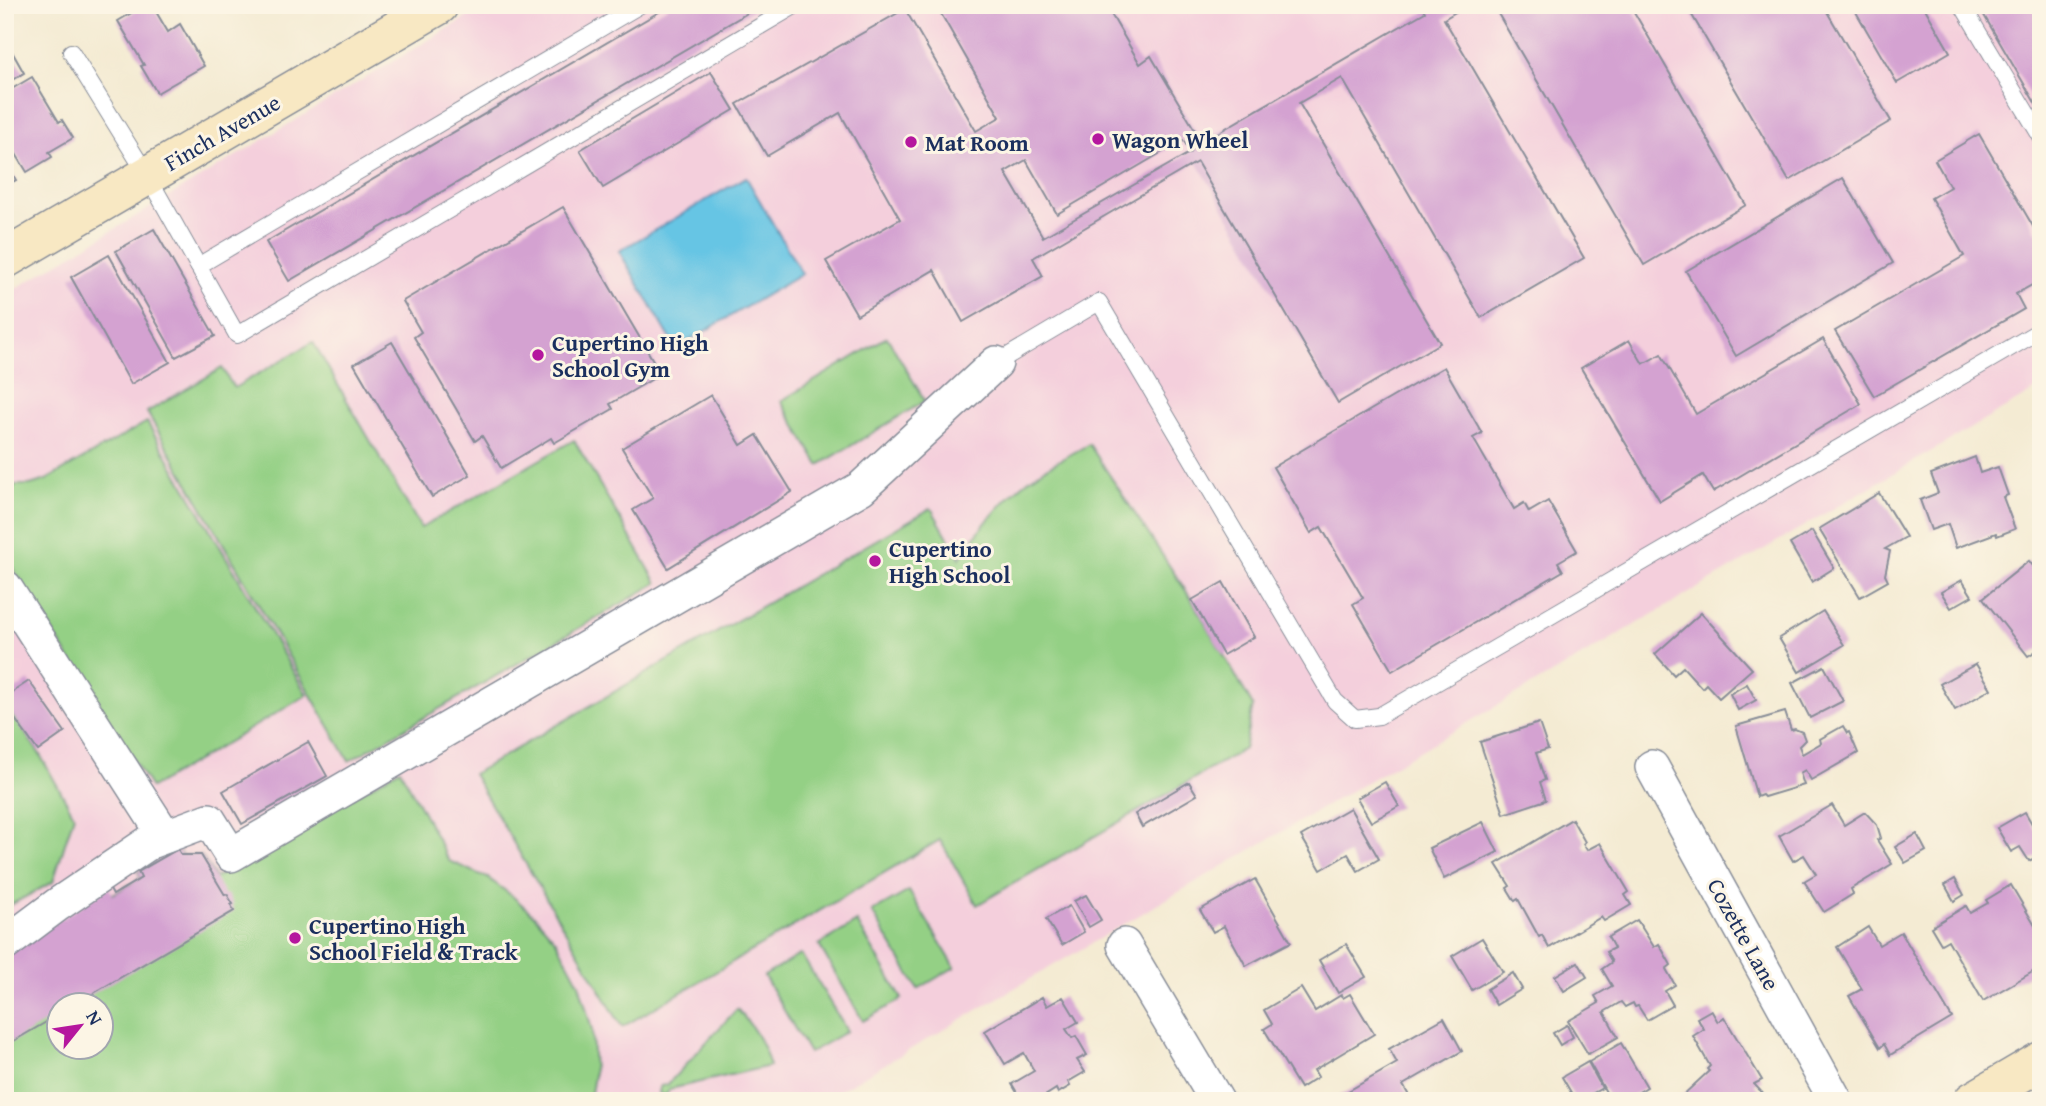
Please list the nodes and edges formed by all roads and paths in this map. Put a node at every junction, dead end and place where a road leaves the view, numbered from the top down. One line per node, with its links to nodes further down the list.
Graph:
1 (439, 5): 7 (street, Finch Avenue)
2 (640, 5): 9 (lane)
3 (796, 5): 9 (lane)
4 (1962, 5): 6 (lane)
5 (71, 52): 7 (lane)
6 (2041, 137)
7 (146, 175): 8 (street, Finch Avenue); 9 (lane)
8 (5, 259)
9 (198, 266)
10 (2041, 330): 11 (lane)
11 (996, 363): 14 (street)
12 (5, 587): 14 (street)
13 (1652, 767): 19 (street, Cozette Lane)
14 (165, 836): 15 (street)
15 (5, 944)
16 (1124, 945): 18 (street)
17 (2041, 1061): 20 (street)
18 (1217, 1101)
19 (1836, 1101)
20 (1973, 1101)

